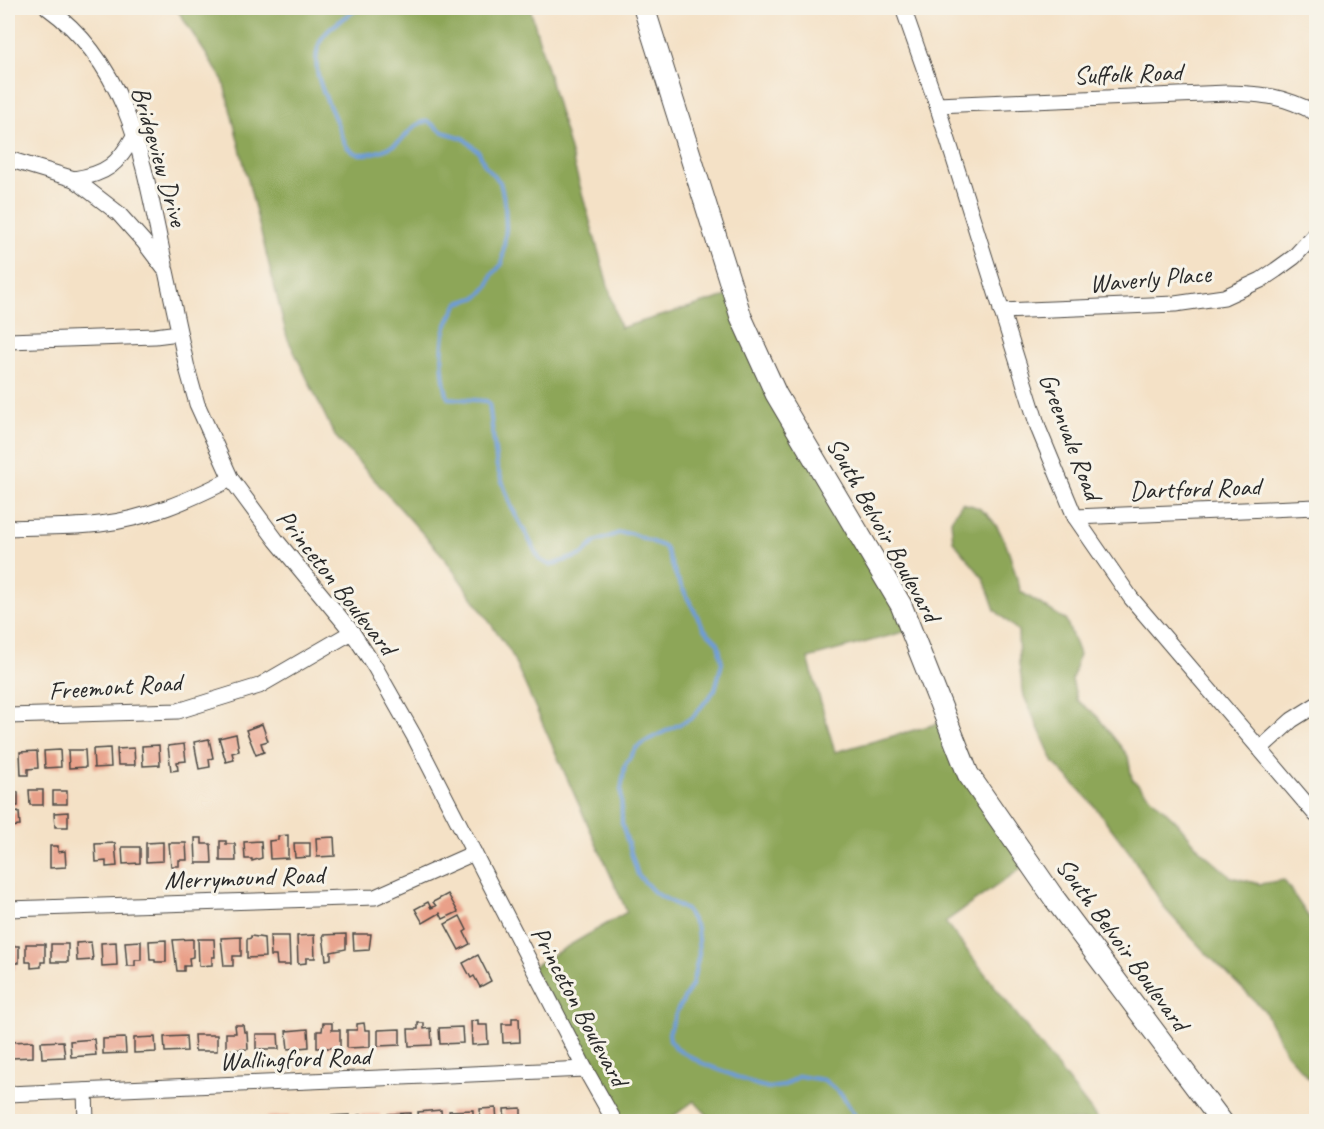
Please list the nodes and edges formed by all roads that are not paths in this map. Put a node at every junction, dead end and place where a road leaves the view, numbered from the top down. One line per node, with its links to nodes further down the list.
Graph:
1 (48, 8): 6 (street, Bridgeview Drive)
2 (644, 8): 30 (street, South Belvoir Boulevard)
3 (903, 8): 4 (street, Greenvale Road)
4 (937, 105): 5 (street, Suffolk Road); 11 (street, Greenvale Road)
5 (1317, 113)
6 (134, 136): 8 (street); 10 (street, Bridgeview Drive)
7 (8, 159): 8 (street, Princeton Boulevard)
8 (74, 179): 10 (street, Princeton Boulevard)
9 (1317, 233): 11 (street, Waverly Place)
10 (166, 271): 12 (street, Princeton Boulevard)
11 (1001, 311): 16 (street, Greenvale Road)
12 (179, 333): 13 (street); 14 (street, Princeton Boulevard)
13 (8, 341)
14 (231, 480): 17 (street); 18 (street, Princeton Boulevard)
15 (1317, 507): 16 (street, Dartford Road)
16 (1075, 517): 21 (street, Greenvale Road)
17 (8, 528)
18 (352, 632): 20 (street, Freemont Road); 23 (street, Princeton Boulevard)
19 (1317, 705): 21 (street)
20 (8, 716)
21 (1261, 748): 22 (street, Greenvale Road)
22 (1317, 815)
23 (474, 853): 24 (street, Merrymound Road); 25 (street, Princeton Boulevard)
24 (8, 909)
25 (585, 1069): 26 (street, Wallingford Road); 29 (street, Princeton Boulevard)
26 (85, 1091): 27 (street, Wallingford Road); 28 (street)
27 (8, 1094)
28 (86, 1122)
29 (615, 1122)
30 (1222, 1122)

